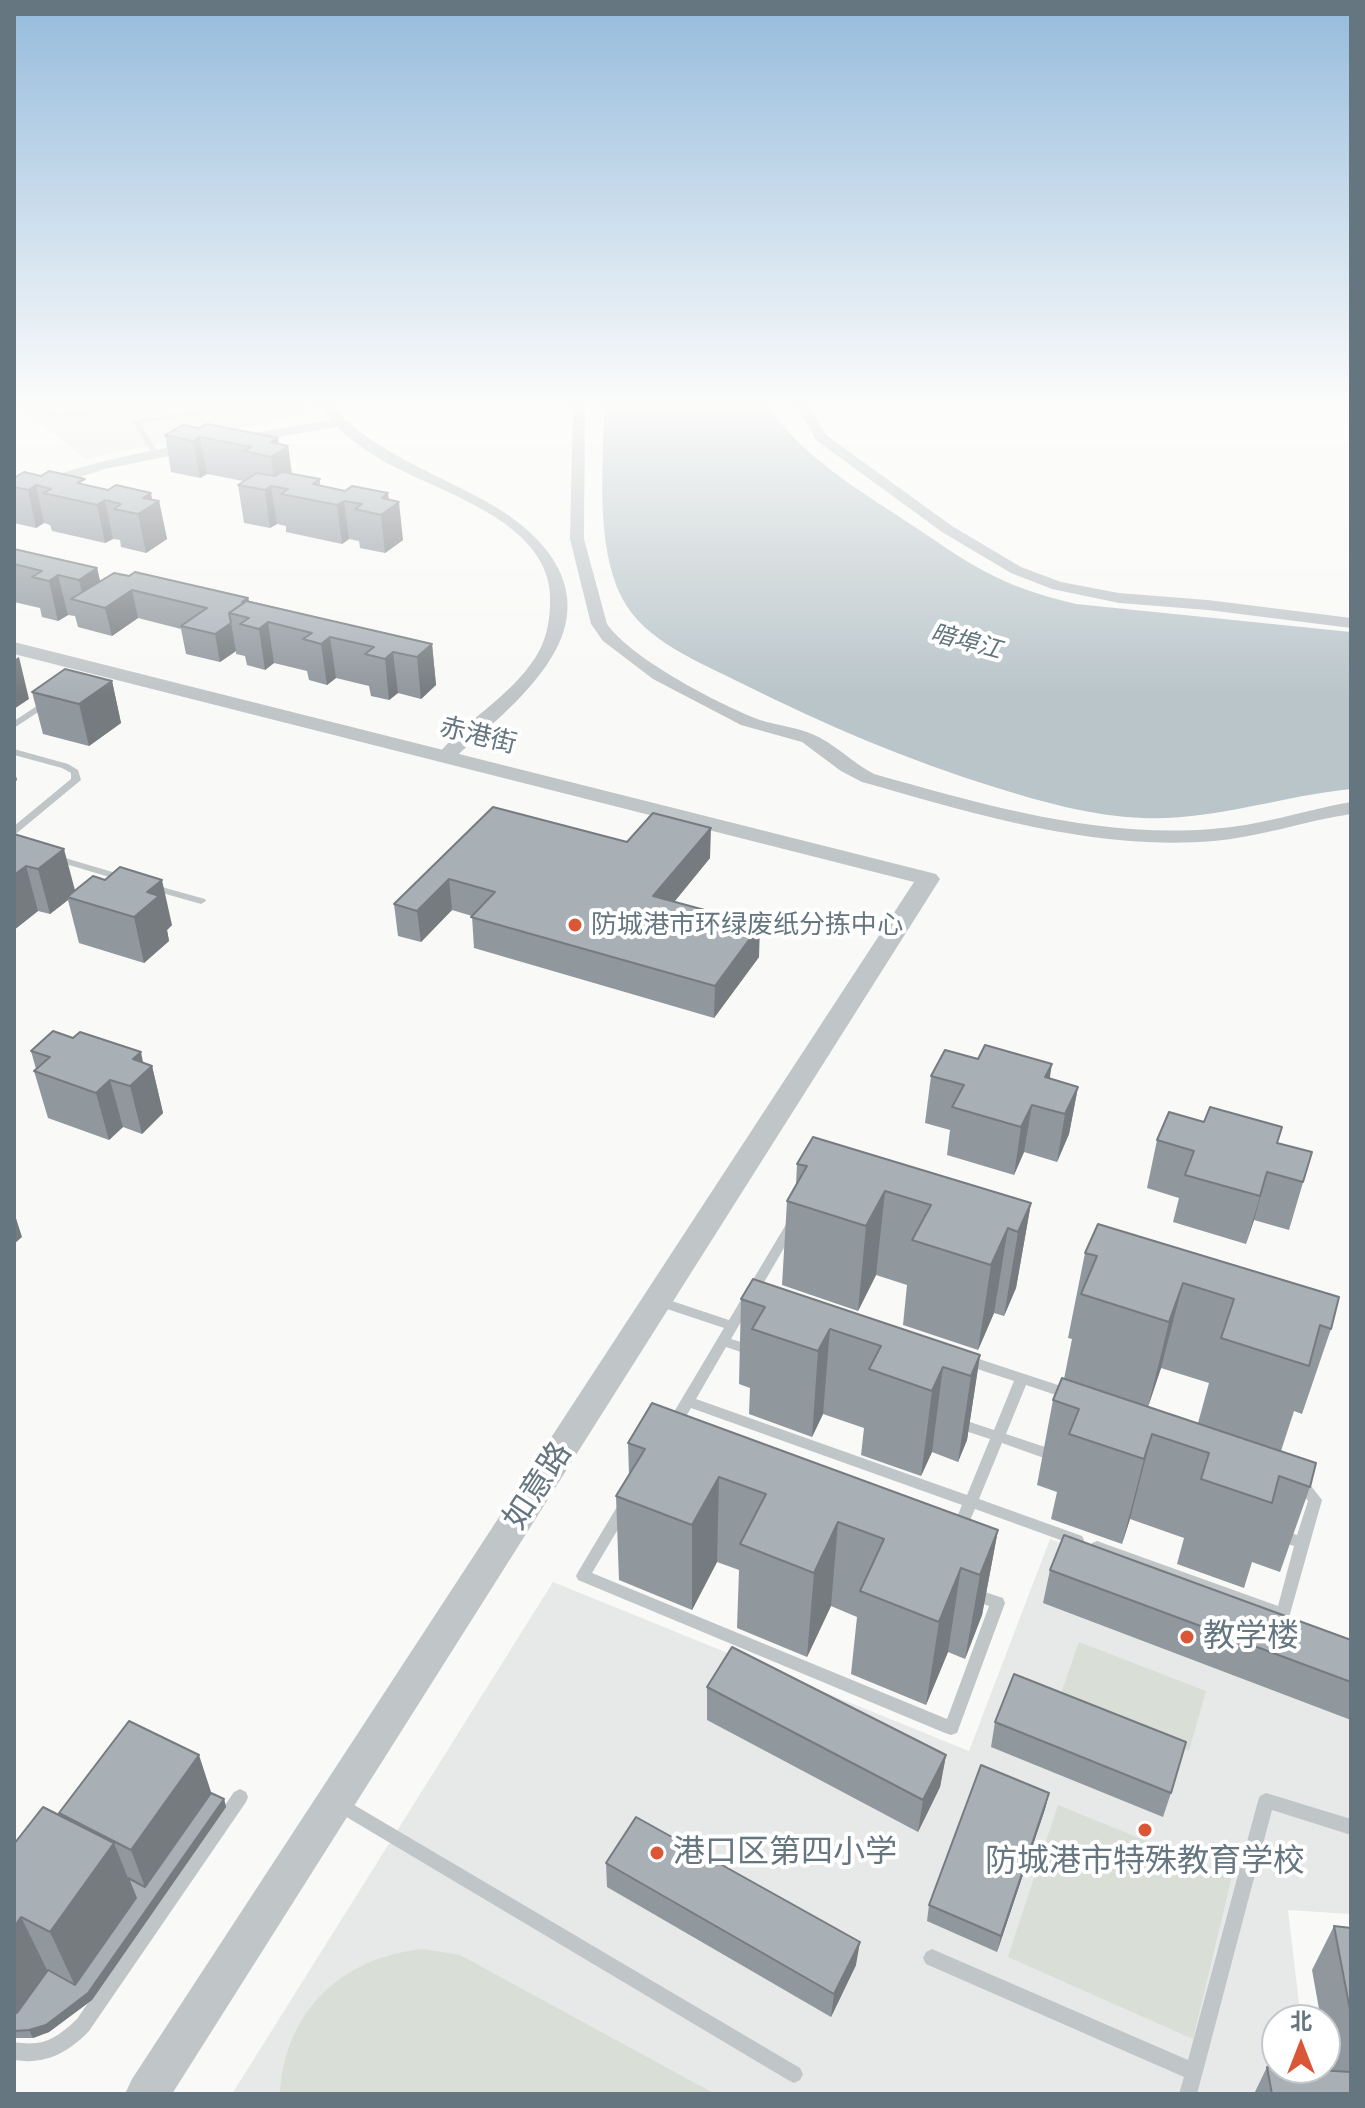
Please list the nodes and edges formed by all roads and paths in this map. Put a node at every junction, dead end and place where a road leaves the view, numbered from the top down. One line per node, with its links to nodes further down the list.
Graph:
1 (472, 499): 9 (street)
2 (578, 499): 10 (street)
3 (906, 499): 4 (street)
4 (1351, 623)
5 (14, 648): 9 (street, 赤港街)
6 (61, 693): 7 (lane)
7 (14, 725)
8 (14, 752): 11 (lane)
9 (445, 757): 13 (street, 赤港街)
10 (1351, 808)
11 (14, 831)
12 (49, 856): 14 (lane)
13 (928, 879): 16 (street, 如意路)
14 (201, 901)
15 (803, 1206): 17 (lane)
16 (657, 1301): 17 (lane); 36 (street, 如意路)
17 (732, 1326): 18 (lane)
18 (723, 1341): 20 (lane); 23 (lane)
19 (947, 1354): 21 (lane)
20 (766, 1356)
21 (1022, 1379): 22 (lane); 25 (lane)
22 (1081, 1398)
23 (687, 1401): 26 (lane); 30 (lane)
24 (940, 1416): 25 (lane)
25 (998, 1437): 27 (lane); 30 (lane)
26 (663, 1442)
27 (1071, 1462)
28 (1288, 1467): 33 (lane)
29 (631, 1496): 34 (lane)
30 (971, 1502): 32 (lane); 33 (lane)
31 (1259, 1528): 33 (lane)
32 (954, 1541)
33 (1302, 1543)
34 (962, 1590)
35 (240, 1797): 39 (lane)
36 (335, 1802): 41 (lane); 42 (street, 如意路)
37 (1351, 1827): 40 (lane)
38 (932, 1958): 40 (lane)
39 (14, 2051)
40 (1194, 2072): 43 (lane)
41 (794, 2074)
42 (147, 2094)
43 (1188, 2094)

